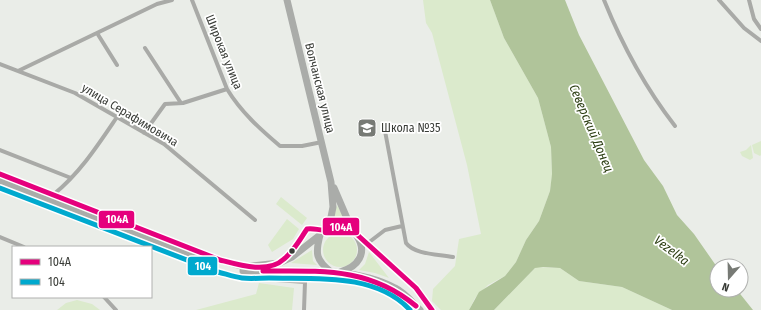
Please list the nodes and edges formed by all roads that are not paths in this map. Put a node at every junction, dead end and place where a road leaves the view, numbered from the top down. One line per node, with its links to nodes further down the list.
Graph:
1 (172, 0): 8 (street)
2 (192, 0): 14 (street, Широкая улица)
3 (287, 0): 20 (main road, Волчанская улица)
4 (604, 0): 17 (street)
5 (719, 0): 9 (street)
6 (749, 0): 7 (street)
7 (761, 29)
8 (96, 33): 12 (street); 13 (street)
9 (761, 41)
10 (145, 48): 15 (street)
11 (0, 64): 13 (street, улица Серафимовича)
12 (117, 65)
13 (18, 71): 16 (street, улица Серафимовича)
14 (227, 89): 15 (street); 20 (street, Широкая улица)
15 (181, 103): 19 (street)
16 (117, 117): 19 (street, улица Серафимовича); 23 (street)
17 (675, 126)
18 (385, 131): 27 (street)
19 (144, 133): 26 (street, улица Серафимовича)
20 (322, 142): 24 (main road, Волчанская улица)
21 (0, 150): 23 (street)
22 (1, 178): 25 (main road); 35 (main road)
23 (71, 178): 25 (street)
24 (331, 182): 28 (main road); 29 (main road)
25 (54, 194): 29 (main road)
26 (256, 220)
27 (402, 226): 31 (street); 34 (street)
28 (354, 232): 29 (main road); 31 (main road); 33 (main road)
29 (322, 233): 36 (main road)
30 (0, 237): 32 (street)
31 (368, 243): 33 (main road); 41 (main road)
32 (22, 246)
33 (362, 255): 36 (main road)
34 (453, 257)
35 (276, 271): 36 (main road); 39 (street)
36 (335, 273): 40 (main road)
37 (105, 298): 38 (street)
38 (116, 310)
39 (304, 310)
40 (420, 310)
41 (432, 310)

